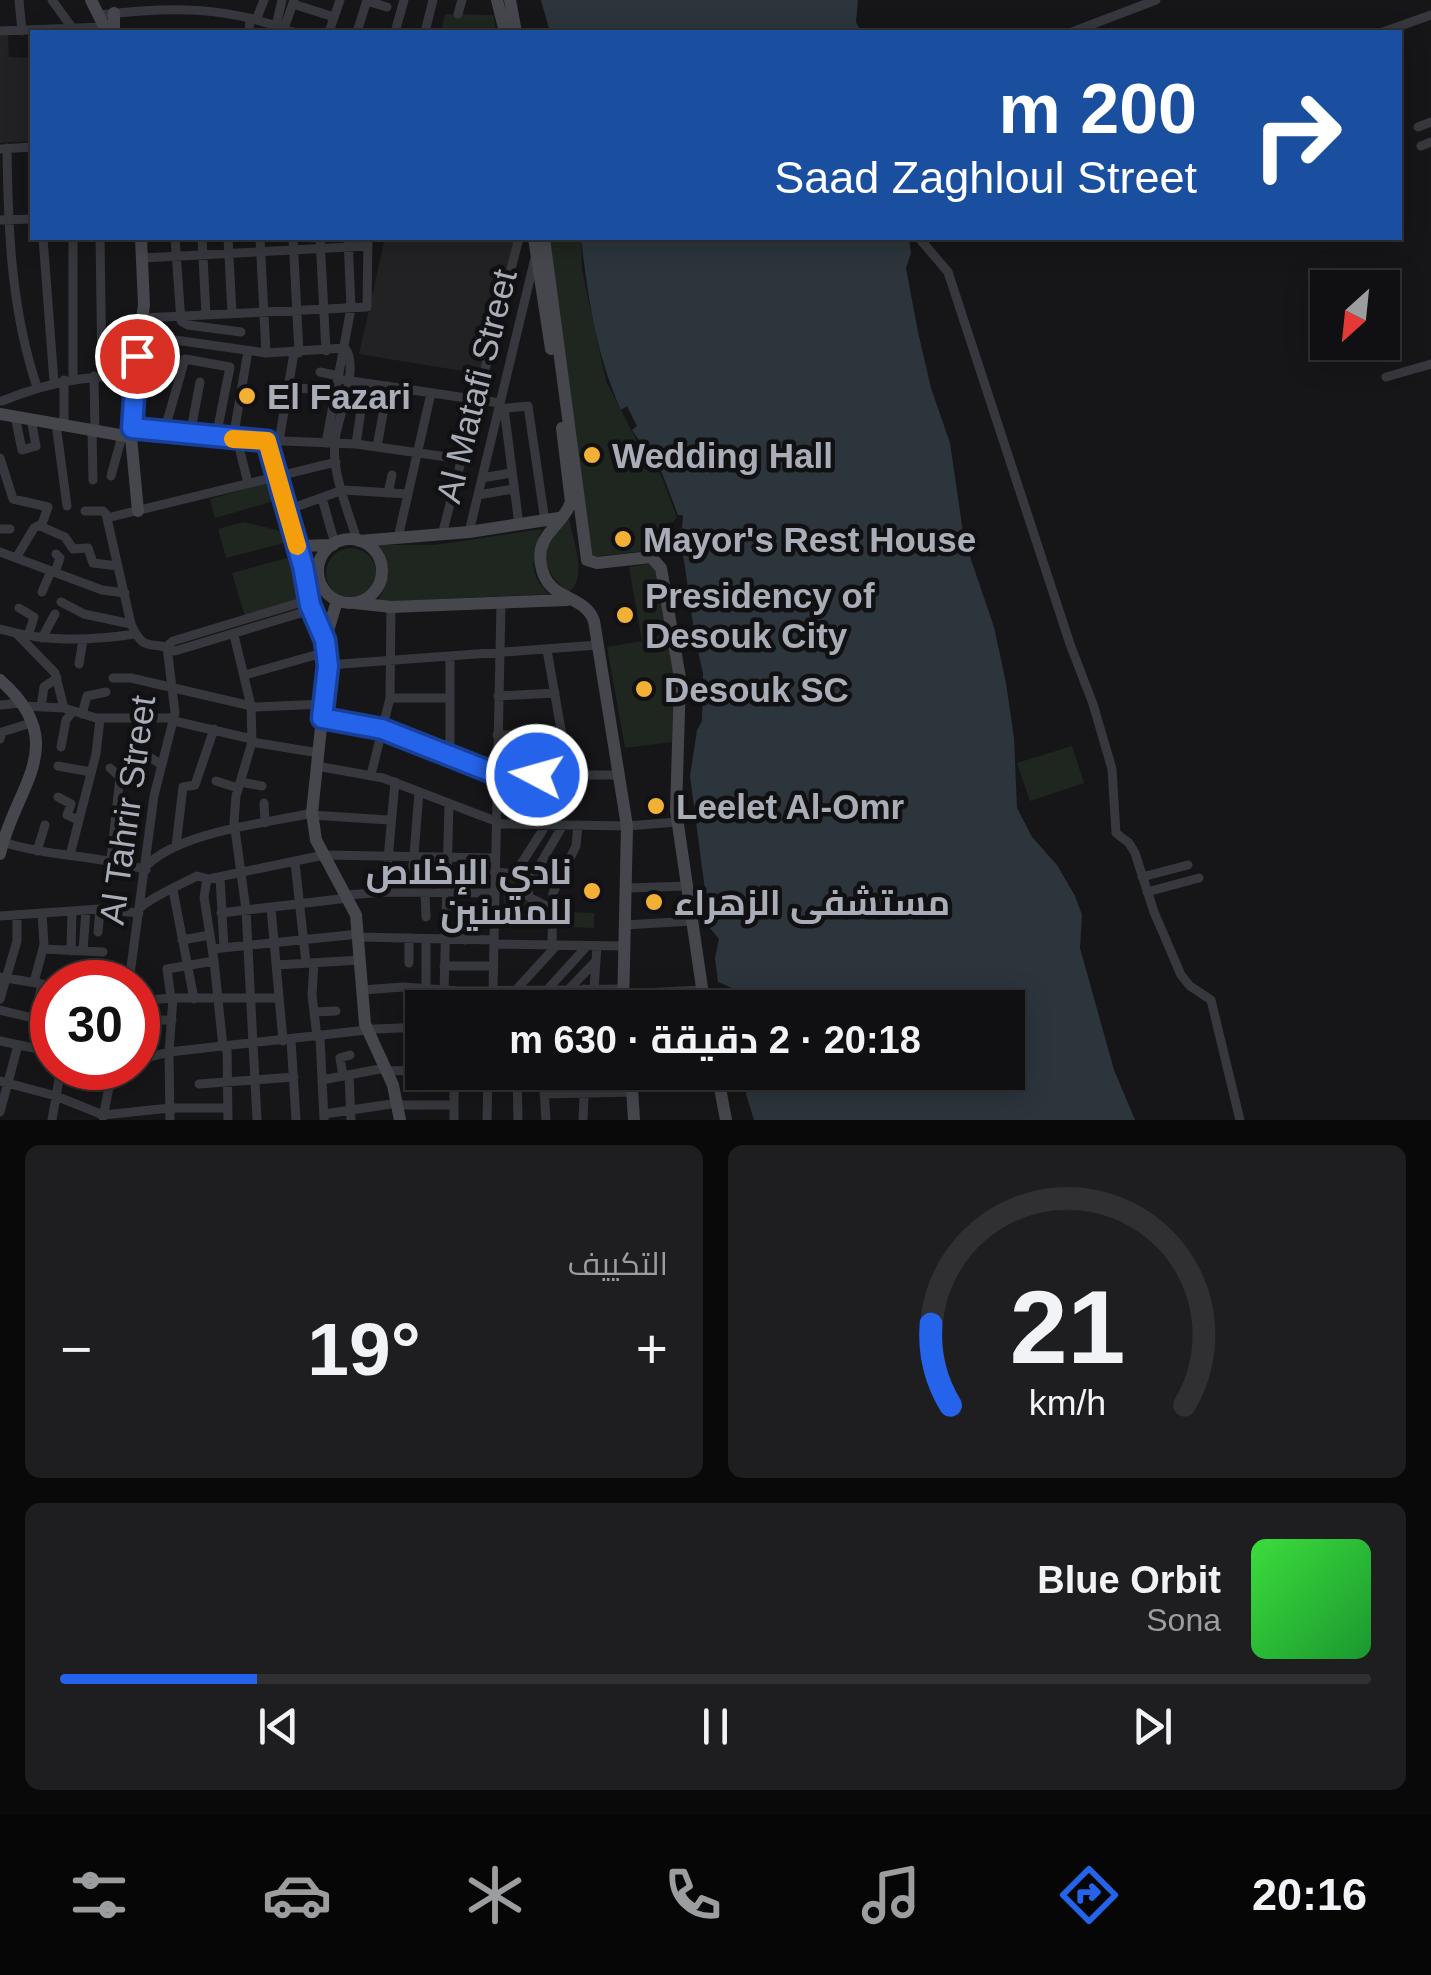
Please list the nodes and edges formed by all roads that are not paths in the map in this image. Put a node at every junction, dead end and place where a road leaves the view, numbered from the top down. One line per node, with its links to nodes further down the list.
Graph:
1 (19, 0): 23 (street)
2 (52, 0): 24 (street)
3 (91, 0): 22 (street)
4 (224, 0): 17 (street)
5 (264, 0): 21 (street)
6 (340, 0): 20 (street)
7 (352, 0): 15 (street)
8 (404, 0): 29 (street)
9 (433, 0): 30 (street)
10 (462, 0): 18 (street)
11 (497, 0): 31 (street)
12 (510, 0): 32 (street)
13 (1156, 0): 33 (street)
14 (290, 1): 20 (street); 26 (street)
15 (366, 2): 16 (street); 28 (street)
16 (386, 7)
17 (222, 12): 21 (street); 22 (street)
18 (458, 14)
19 (1431, 15): 34 (street)
20 (334, 17): 27 (street)
21 (253, 19): 25 (street); 26 (street)
22 (107, 24): 24 (street)
23 (22, 30): 24 (street); 35 (street)
24 (73, 30)
25 (250, 30)
26 (284, 30)
27 (330, 30)
28 (358, 30)
29 (396, 30)
30 (426, 30)
31 (504, 30)
32 (516, 30)
33 (1077, 30)
34 (1389, 30)
35 (0, 31)
36 (1431, 122): 37 (street)
37 (1418, 127)
38 (30, 147): 39 (street)
39 (4, 149): 41 (street)
40 (30, 218): 41 (street)
41 (4, 220): 95 (street)
42 (43, 240): 90 (street)
43 (75, 240): 90 (street)
44 (100, 240): 86 (street)
45 (141, 240): 64 (street)
46 (176, 240): 63 (street)
47 (202, 240): 62 (street)
48 (228, 240): 60 (street)
49 (260, 240): 59 (street)
50 (293, 240): 58 (street)
51 (518, 240): 65 (street)
52 (534, 240): 61 (street)
53 (544, 240): 225 (street)
54 (921, 240): 250 (street)
55 (348, 242): 56 (street); 57 (street); 66 (street)
56 (368, 242): 66 (street)
57 (321, 243): 58 (street); 67 (street)
58 (294, 250): 59 (street); 68 (street)
59 (261, 251): 60 (street); 70 (street)
60 (229, 253): 62 (street); 71 (street)
61 (536, 253): 69 (street, Al Matafi Street); 135 (street)
62 (203, 254): 63 (street); 72 (street)
63 (176, 256): 64 (street); 73 (street)
64 (143, 258): 74 (street)
65 (501, 306): 69 (street); 78 (street)
66 (350, 308): 67 (street); 77 (street)
67 (325, 309): 68 (street); 80 (street)
68 (297, 310): 70 (street); 82 (street)
69 (523, 311): 83 (street, Al Matafi Street)
70 (264, 312): 71 (street); 81 (street)
71 (232, 314): 72 (street)
72 (206, 315): 73 (street)
73 (180, 316): 74 (street); 75 (street)
74 (143, 318): 76 (street)
75 (241, 332)
76 (140, 335): 79 (street); 87 (street)
77 (345, 348): 80 (street); 89 (street)
78 (490, 349): 83 (street); 98 (street)
79 (248, 351): 81 (street); 109 (street)
80 (326, 351): 82 (street)
81 (266, 352): 82 (street)
82 (297, 353): 93 (street)
83 (512, 356): 99 (street, Al Matafi Street)
84 (1431, 364): 88 (street)
85 (320, 372): 89 (street)
86 (98, 375): 87 (street); 90 (street); 104 (street)
87 (134, 376): 91 (street); 106 (street)
88 (1386, 377)
89 (342, 378): 94 (street); 96 (street); 112 (street)
90 (64, 380): 95 (street); 103 (street)
91 (159, 380)
92 (200, 382): 107 (street)
93 (288, 386): 96 (street); 111 (street)
94 (388, 386): 97 (street); 114 (street)
95 (37, 387): 100 (street)
96 (336, 392): 112 (street)
97 (430, 393): 98 (street); 115 (street)
98 (477, 400): 99 (street); 117 (street)
99 (501, 407): 119 (street); 123 (street, Al Matafi Street); 137 (street)
100 (4, 408): 102 (street); 102 (street)
101 (362, 410): 113 (street)
102 (32, 418): 103 (street)
103 (61, 424): 104 (street); 132 (street)
104 (94, 430): 106 (street); 124 (street)
105 (164, 432): 106 (street); 107 (street); 108 (street)
106 (128, 434): 120 (street); 133 (street)
107 (190, 435): 108 (street)
108 (216, 437): 109 (street)
109 (235, 439): 110 (street); 125 (street)
110 (267, 441): 111 (street); 121 (street)
111 (279, 441): 112 (street)
112 (330, 443): 113 (street); 118 (street)
113 (356, 444): 114 (street)
114 (377, 447): 115 (street)
115 (418, 452): 117 (street); 129 (street)
116 (0, 458): 139 (street)
117 (461, 459): 142 (street)
118 (336, 462): 121 (street); 127 (street)
119 (511, 473): 123 (street); 126 (street)
120 (111, 476)
121 (277, 476): 125 (street); 134 (street)
122 (392, 476): 128 (street)
123 (482, 478): 130 (street, Al Matafi Street)
124 (93, 480)
125 (248, 483): 133 (street)
126 (513, 489): 130 (street); 138 (street)
127 (343, 490): 128 (street); 131 (street); 144 (street)
128 (388, 493): 129 (street)
129 (408, 494): 143 (street)
130 (478, 495): 141 (street, Al Matafi Street)
131 (322, 498): 134 (street); 145 (street)
132 (67, 506)
133 (138, 510): 136 (street)
134 (287, 510): 146 (street)
135 (562, 517): 137 (street); 154 (street)
136 (107, 518): 140 (street); 150 (street)
137 (545, 521): 138 (street)
138 (519, 525): 141 (street)
139 (40, 526): 149 (street); 150 (street)
140 (94, 526)
141 (469, 532): 142 (street)
142 (442, 535): 143 (street)
143 (398, 538): 144 (street)
144 (358, 541): 145 (street); 156 (street)
145 (334, 544): 146 (street); 156 (street)
146 (297, 546): 158 (street)
147 (0, 552): 149 (street)
148 (56, 554): 151 (street)
149 (16, 558): 151 (street)
150 (118, 566): 153 (street)
151 (53, 572): 152 (street); 153 (street)
152 (42, 592)
153 (125, 593): 163 (street)
154 (572, 600): 157 (street); 169 (street)
155 (61, 602): 163 (street)
156 (346, 603): 158 (street); 160 (street); 171 (street)
157 (501, 603): 160 (street); 172 (street)
158 (310, 605): 165 (street); 168 (street); 171 (street)
159 (26, 607): 164 (street)
160 (390, 607): 174 (street)
161 (55, 614): 166 (street)
162 (0, 629): 164 (street)
163 (133, 629): 167 (street); 168 (street)
164 (23, 635): 166 (street); 177 (street)
165 (234, 635): 168 (street); 176 (street)
166 (42, 638): 167 (street)
167 (83, 640): 175 (street)
168 (167, 646): 180 (street, Al Tahrir Street)
169 (598, 646): 170 (street); 211 (street)
170 (547, 650): 172 (street); 182 (street)
171 (327, 653): 174 (street); 176 (street); 191 (street)
172 (500, 655): 173 (street); 183 (street)
173 (450, 658): 174 (street); 185 (street)
174 (392, 662): 184 (street)
175 (79, 664)
176 (245, 675): 188 (street)
177 (57, 678): 189 (street); 190 (street)
178 (113, 678): 180 (street)
179 (0, 680): 187 (street)
180 (174, 690): 188 (street); 193 (street, Al Tahrir Street)
181 (106, 692): 190 (street)
182 (555, 694): 183 (street); 197 (street)
183 (498, 696): 198 (street)
184 (390, 698): 185 (street); 196 (street)
185 (450, 698): 203 (street)
186 (0, 704): 187 (street)
187 (22, 705): 189 (street); 194 (street)
188 (251, 706): 191 (street); 200 (street)
189 (41, 707): 190 (street)
190 (73, 711): 192 (street); 201 (street)
191 (323, 711): 196 (street); 204 (street)
192 (100, 718): 193 (street); 208 (street)
193 (174, 719): 195 (street); 205 (street, Al Tahrir Street)
194 (30, 723): 199 (street); 233 (street)
195 (214, 729): 200 (street); 234 (street)
196 (382, 729): 203 (street); 212 (street)
197 (562, 734): 198 (street); 210 (street)
198 (497, 736): 209 (street)
199 (0, 739)
200 (252, 740): 204 (street); 215 (street)
201 (61, 747)
202 (140, 751): 205 (street)
203 (450, 755): 209 (street)
204 (318, 759): 212 (street); 221 (street)
205 (162, 764): 245 (street, Al Tahrir Street)
206 (58, 766): 208 (street)
207 (110, 768): 242 (street)
208 (91, 772): 222 (street)
209 (496, 774): 210 (street); 224 (street)
210 (569, 774): 211 (street)
211 (620, 774): 231 (street)
212 (371, 775): 214 (street)
213 (216, 781): 215 (street)
214 (394, 782): 217 (street); 223 (street)
215 (239, 785): 216 (street); 232 (street)
216 (262, 786)
217 (419, 792): 220 (street); 239 (street)
218 (56, 802): 222 (street)
219 (264, 803): 226 (street)
220 (449, 804): 224 (street); 240 (street)
221 (312, 814): 223 (street); 226 (street); 237 (street)
222 (78, 820): 236 (street)
223 (390, 820): 238 (street)
224 (495, 822): 228 (street); 241 (street)
225 (677, 822): 231 (street); 254 (street)
226 (265, 824): 232 (street)
227 (45, 825): 235 (street)
228 (546, 825): 229 (street); 247 (street)
229 (563, 825): 230 (street); 253 (street)
230 (578, 825): 231 (street); 267 (street)
231 (627, 826): 255 (street)
232 (234, 830): 234 (street); 248 (street)
233 (1, 845): 235 (street)
234 (176, 846): 245 (street)
235 (37, 851): 236 (street)
236 (70, 854): 242 (street)
237 (324, 856): 238 (street); 243 (street); 263 (street)
238 (387, 857): 239 (street); 257 (street)
239 (412, 858): 240 (street); 258 (street)
240 (446, 858): 241 (street); 261 (street)
241 (494, 858): 246 (street)
242 (111, 859): 245 (street)
243 (296, 862): 248 (street); 264 (street)
244 (1188, 865): 250 (street)
245 (146, 868): 269 (street, Al Tahrir Street)
246 (494, 872): 247 (street); 262 (street)
247 (516, 872): 253 (street)
248 (242, 873): 249 (street); 270 (street)
249 (220, 877): 252 (street); 273 (street)
250 (1142, 877): 260 (street)
251 (1199, 878): 260 (street)
252 (207, 879): 256 (street); 281 (street)
253 (527, 880): 267 (street)
254 (687, 886): 255 (street); 278 (street)
255 (628, 888): 279 (street)
256 (172, 890): 269 (street); 286 (street)
257 (386, 892): 258 (street); 263 (street)
258 (411, 892): 259 (street)
259 (426, 892): 261 (street); 277 (street)
260 (1147, 892): 397 (street)
261 (446, 893): 262 (street); 285 (street)
262 (494, 894): 289 (street)
263 (348, 896): 264 (street); 282 (street)
264 (302, 904): 265 (street); 287 (street)
265 (271, 908): 270 (street); 290 (street)
266 (100, 909): 268 (street); 269 (street); 280 (street)
267 (552, 909): 292 (street)
268 (86, 910): 271 (street); 298 (street)
269 (140, 910): 301 (street, Al Tahrir Street)
270 (246, 910): 273 (street); 291 (street)
271 (72, 911): 272 (street); 297 (street)
272 (42, 913): 274 (street); 296 (street)
273 (222, 913): 295 (street)
274 (18, 915): 275 (street); 311 (street)
275 (0, 916)
276 (466, 916): 288 (street)
277 (426, 917)
278 (692, 921): 279 (street); 324 (street)
279 (625, 925): 294 (street)
280 (98, 932)
281 (210, 935): 286 (street); 295 (street)
282 (359, 936): 283 (street); 287 (street); 303 (street)
283 (409, 938): 284 (street); 306 (street)
284 (426, 939): 285 (street); 313 (street)
285 (445, 939): 288 (street); 309 (street)
286 (182, 940): 307 (street)
287 (305, 940): 290 (street); 305 (street)
288 (465, 940): 289 (street)
289 (494, 942): 292 (street); 310 (street)
290 (274, 943): 291 (street); 308 (street)
291 (248, 945): 295 (street); 332 (street)
292 (554, 945): 293 (street); 319 (street)
293 (592, 946): 294 (street); 304 (street); 320 (street)
294 (624, 946): 323 (street)
295 (218, 948): 302 (street)
296 (44, 949): 297 (street); 300 (street)
297 (71, 951): 298 (street)
298 (83, 951): 299 (street)
299 (103, 952)
300 (41, 960)
301 (132, 960)
302 (214, 960): 307 (street); 333 (street)
303 (360, 960): 305 (street); 315 (street)
304 (596, 961): 314 (street); 321 (street)
305 (310, 963): 308 (street); 326 (street)
306 (409, 963)
307 (187, 965): 327 (street); 331 (street)
308 (276, 965): 328 (street)
309 (444, 966): 310 (street); 317 (street)
310 (494, 966): 318 (street)
311 (3, 977): 312 (street); 329 (street)
312 (30, 981)
313 (426, 988): 315 (street); 316 (street)
314 (589, 989): 321 (street); 322 (street)
315 (362, 990): 341 (street)
316 (441, 990)
317 (448, 990)
318 (492, 990)
319 (516, 990)
320 (542, 990)
321 (568, 990)
322 (593, 990)
323 (622, 990)
324 (702, 990)
325 (325, 994): 326 (street)
326 (312, 995): 336 (street)
327 (172, 998): 330 (street); 331 (street); 339 (street)
328 (279, 998): 332 (street); 344 (street)
329 (0, 999)
330 (160, 999)
331 (194, 999): 333 (street)
332 (251, 999): 333 (street); 345 (street)
333 (218, 1000): 347 (street)
334 (0, 1010): 337 (street)
335 (336, 1011): 336 (street)
336 (314, 1012): 342 (street)
337 (30, 1017)
338 (160, 1020): 339 (street)
339 (172, 1020): 349 (street)
340 (405, 1028): 341 (street)
341 (366, 1030): 342 (street); 352 (street)
342 (318, 1037): 344 (street); 357 (street)
343 (0, 1041): 346 (street)
344 (287, 1041): 345 (street); 355 (street)
345 (254, 1044): 347 (street); 356 (street)
346 (18, 1045): 348 (street); 358 (street)
347 (225, 1047): 349 (street); 359 (street)
348 (30, 1048)
349 (169, 1052): 350 (street); 376 (street)
350 (160, 1054)
351 (350, 1056): 354 (street)
352 (385, 1070): 353 (street); 354 (street); 373 (street)
353 (405, 1070)
354 (346, 1075): 357 (street); 379 (street)
355 (294, 1077): 356 (street); 386 (street)
356 (256, 1080): 359 (street); 385 (street)
357 (322, 1080): 381 (street)
358 (4, 1082): 372 (street); 378 (street)
359 (226, 1083): 360 (street); 377 (street)
360 (199, 1084)
361 (57, 1090): 372 (street)
362 (108, 1090): 380 (street)
363 (454, 1090): 374 (street)
364 (488, 1090): 390 (street)
365 (517, 1090): 391 (street)
366 (544, 1090): 371 (street)
367 (584, 1090): 370 (street)
368 (720, 1090): 396 (street)
369 (634, 1092): 370 (street); 395 (street)
370 (584, 1093): 371 (street); 393 (street)
371 (544, 1094): 392 (street)
372 (56, 1096): 380 (street); 382 (street)
373 (398, 1104): 374 (street); 375 (street); 388 (street)
374 (454, 1105): 389 (street)
375 (374, 1106): 379 (street); 387 (street)
376 (170, 1108): 377 (street); 380 (street); 383 (street)
377 (228, 1108): 384 (street)
378 (0, 1112)
379 (351, 1115): 381 (street)
380 (103, 1117)
381 (324, 1117)
382 (52, 1120)
383 (170, 1120)
384 (228, 1120)
385 (258, 1120)
386 (296, 1120)
387 (376, 1120)
388 (400, 1120)
389 (454, 1120)
390 (487, 1120)
391 (518, 1120)
392 (546, 1120)
393 (584, 1120)
394 (624, 1120): 395 (street)
395 (634, 1120)
396 (726, 1120)
397 (1240, 1120)

